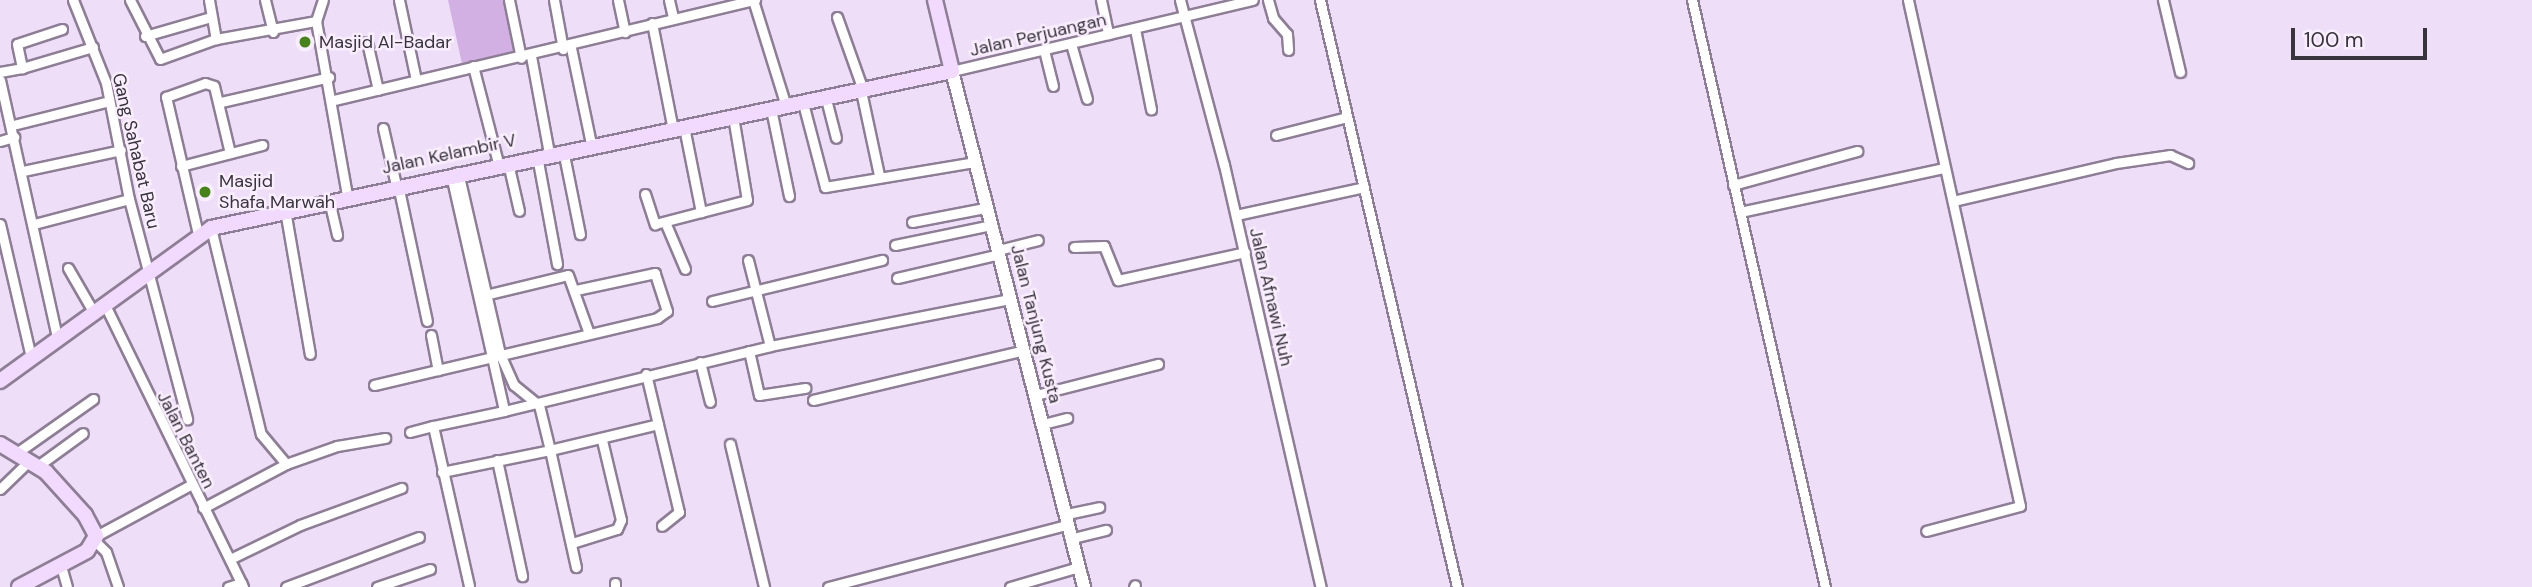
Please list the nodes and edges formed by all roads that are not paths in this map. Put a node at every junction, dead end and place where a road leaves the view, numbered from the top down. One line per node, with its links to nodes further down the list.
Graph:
1 (73, 0): 37 (street, Gang Sahabat Baru)
2 (130, 0): 33 (street)
3 (209, 0): 23 (street)
4 (265, 0): 30 (street)
5 (323, 0): 26 (street)
6 (399, 0): 49 (street)
7 (509, 0): 41 (street)
8 (554, 0): 38 (street)
9 (618, 0): 31 (street)
10 (669, 0): 24 (street)
11 (754, 0): 21 (street); 59 (street)
12 (935, 0): 44 (main road)
13 (1101, 0): 32 (street)
14 (1180, 0): 22 (street, Jalan Afnawi Nuh)
15 (1254, 0): 22 (street, Jalan Perjuangan)
16 (1268, 0): 40 (street)
17 (1320, 0): 62 (street)
18 (1692, 0): 85 (street)
19 (1908, 0): 80 (street)
20 (2163, 0): 46 (street)
21 (724, 3): 24 (street)
22 (1184, 16): 29 (street, Jalan Perjuangan); 98 (street, Jalan Afnawi Nuh)
23 (211, 17): 33 (street); 34 (street)
24 (673, 17): 27 (street)
25 (836, 17): 52 (street)
26 (316, 21): 30 (street); 47 (street)
27 (652, 23): 31 (street); 65 (street)
28 (62, 29): 43 (street)
29 (1135, 29): 32 (street, Jalan Perjuangan); 60 (street)
30 (273, 32): 34 (street)
31 (625, 32): 38 (street)
32 (1108, 34): 36 (street, Jalan Perjuangan)
33 (145, 36): 34 (street)
34 (216, 40)
35 (367, 42): 51 (street)
36 (1071, 44): 39 (street, Jalan Perjuangan); 54 (street)
37 (93, 47): 43 (street); 56 (street, Gang Sahabat Baru)
38 (567, 49): 41 (street); 70 (street)
39 (1044, 50): 44 (street, Jalan Perjuangan); 50 (street)
40 (1288, 50)
41 (526, 57): 42 (street); 74 (street)
42 (473, 66): 49 (street); 76 (street)
43 (22, 68): 45 (street)
44 (952, 71): 52 (main road, Jalan Kelambir V); 77 (street, Jalan Tanjung Kusta)
45 (0, 72)
46 (2180, 72)
47 (328, 77): 55 (street); 57 (street)
48 (0, 80): 63 (street)
49 (416, 80): 51 (street)
50 (1054, 86)
51 (378, 90): 55 (street)
52 (862, 91): 53 (main road, Jalan Kelambir V); 83 (street)
53 (826, 99): 58 (main road, Jalan Kelambir V); 68 (street)
54 (1087, 99)
55 (334, 100): 88 (street)
56 (109, 101): 63 (street); 72 (street, Gang Sahabat Baru)
57 (221, 102): 75 (street); 79 (street)
58 (803, 103): 59 (main road, Jalan Kelambir V); 83 (street)
59 (779, 108): 61 (main road, Jalan Kelambir V); 89 (street)
60 (1151, 109)
61 (733, 116): 65 (main road, Jalan Kelambir V); 96 (street)
62 (1347, 117): 66 (street); 86 (street)
63 (13, 125): 67 (street)
64 (383, 128): 84 (street)
65 (678, 128): 70 (main road, Jalan Kelambir V); 96 (street)
66 (1276, 135)
67 (14, 137): 69 (street); 81 (street)
68 (836, 138)
69 (0, 141)
70 (590, 144): 74 (main road, Jalan Kelambir V)
71 (262, 145): 75 (street)
72 (121, 150): 81 (street); 90 (street, Gang Sahabat Baru)
73 (1857, 151): 85 (street)
74 (550, 152): 76 (main road, Jalan Kelambir V); 105 (street); 114 (street)
75 (230, 153): 79 (street)
76 (503, 162): 82 (main road, Jalan Kelambir V); 95 (street)
77 (974, 162): 83 (street); 93 (street, Jalan Tanjung Kusta)
78 (2188, 163): 92 (street)
79 (181, 166): 104 (street)
80 (1944, 168): 92 (street); 97 (street)
81 (23, 171): 102 (street)
82 (454, 172): 84 (main road, Jalan Kelambir V); 121 (street)
83 (879, 175)
84 (397, 185): 88 (main road, Jalan Kelambir V); 125 (street)
85 (1733, 185): 97 (street)
86 (1364, 187): 98 (street); 199 (street)
87 (645, 194): 99 (street)
88 (347, 195): 91 (main road, Jalan Kelambir V)
89 (789, 196)
90 (129, 199): 102 (street); 117 (street, Gang Sahabat Baru)
91 (329, 200): 94 (main road, Jalan Kelambir V); 106 (street)
92 (1953, 201): 175 (street)
93 (985, 208): 100 (street); 103 (street, Jalan Tanjung Kusta)
94 (285, 209): 104 (main road, Jalan Kelambir V); 132 (street)
95 (519, 211)
96 (701, 212): 99 (street)
97 (1740, 212): 200 (street)
98 (1236, 215): 111 (street, Jalan Afnawi Nuh)
99 (665, 222): 116 (street)
100 (912, 222)
101 (0, 224): 134 (street)
102 (34, 224): 128 (street)
103 (992, 225): 108 (street); 110 (street, Jalan Tanjung Kusta)
104 (204, 231): 117 (main road, Jalan Kelambir V); 165 (street)
105 (580, 234)
106 (337, 235)
107 (1038, 240): 110 (street)
108 (895, 246)
109 (1074, 247): 111 (street)
110 (999, 252): 118 (street); 122 (street, Jalan Tanjung Kusta)
111 (1245, 252): 198 (street, Jalan Afnawi Nuh)
112 (748, 260): 120 (street)
113 (882, 260): 120 (street)
114 (556, 264)
115 (68, 268): 124 (street, Jalan Banten)
116 (685, 269)
117 (150, 271): 124 (main road, Jalan Kelambir V); 151 (street, Gang Sahabat Baru)
118 (897, 278)
119 (576, 290): 121 (street); 126 (street); 126 (street)
120 (755, 290): 123 (street); 129 (street)
121 (481, 296): 133 (street)
122 (1010, 299): 129 (street); 130 (street, Jalan Tanjung Kusta)
123 (712, 301)
124 (100, 309): 128 (main road, Jalan Kelambir V); 167 (street, Jalan Banten)
125 (427, 321)
126 (588, 331): 133 (street)
127 (431, 335): 137 (street)
128 (57, 337): 134 (main road, Jalan Kelambir V)
129 (770, 346): 131 (street)
130 (1024, 350): 144 (street, Jalan Tanjung Kusta); 146 (street)
131 (749, 351): 135 (street); 142 (street)
132 (310, 354)
133 (495, 356): 137 (street); 141 (street); 143 (street)
134 (31, 357): 139 (main road, Jalan Kelambir V)
135 (700, 362): 138 (street); 147 (street)
136 (1158, 364): 144 (street)
137 (439, 370): 140 (street)
138 (646, 374): 148 (street); 152 (street)
139 (0, 381)
140 (374, 385)
141 (514, 386): 143 (street); 148 (street)
142 (806, 388)
143 (500, 395): 149 (street)
144 (1035, 395): 153 (street, Jalan Tanjung Kusta)
145 (93, 399): 162 (street)
146 (813, 400)
147 (710, 401)
148 (539, 405): 149 (street); 161 (street)
149 (505, 411): 154 (street)
150 (1066, 418): 153 (street)
151 (187, 419)
152 (658, 424): 158 (street); 173 (street)
153 (1043, 424): 172 (street, Jalan Tanjung Kusta)
154 (433, 425): 155 (street); 166 (street)
155 (410, 432)
156 (83, 433): 164 (street)
157 (385, 438): 165 (street)
158 (602, 440): 161 (street); 179 (street)
159 (0, 444): 162 (main road)
160 (730, 444): 194 (street)
161 (550, 450): 163 (street); 179 (street)
162 (18, 452): 164 (main road)
163 (497, 460): 166 (street); 185 (street)
164 (35, 462): 169 (street); 178 (main road)
165 (286, 464): 171 (street)
166 (442, 472): 187 (street)
167 (192, 484): 171 (street, Jalan Banten); 178 (street)
168 (401, 488): 180 (street)
169 (0, 489)
170 (1099, 507): 172 (street)
171 (203, 508): 180 (street, Jalan Banten)
172 (1068, 519): 177 (street, Jalan Tanjung Kusta); 195 (street)
173 (662, 526)
174 (1105, 530): 177 (street)
175 (1926, 531)
176 (419, 537): 192 (street)
177 (1073, 538): 183 (street, Jalan Tanjung Kusta)
178 (96, 539): 181 (main road); 190 (street)
179 (572, 543): 182 (street)
180 (230, 559): 186 (street, Jalan Banten)
181 (61, 566): 188 (main road); 189 (street)
182 (576, 567)
183 (1079, 567): 196 (street); 197 (street, Jalan Tanjung Kusta)
184 (430, 569): 193 (street)
185 (522, 576)
186 (242, 585): 191 (street)
187 (469, 586)
188 (19, 587)
189 (67, 587)
190 (117, 587)
191 (228, 587)
192 (286, 587)
193 (377, 587)
194 (764, 587)
195 (828, 587)
196 (1010, 587)
197 (1084, 587)
198 (1321, 587)
199 (1457, 587)
200 (1825, 587)

